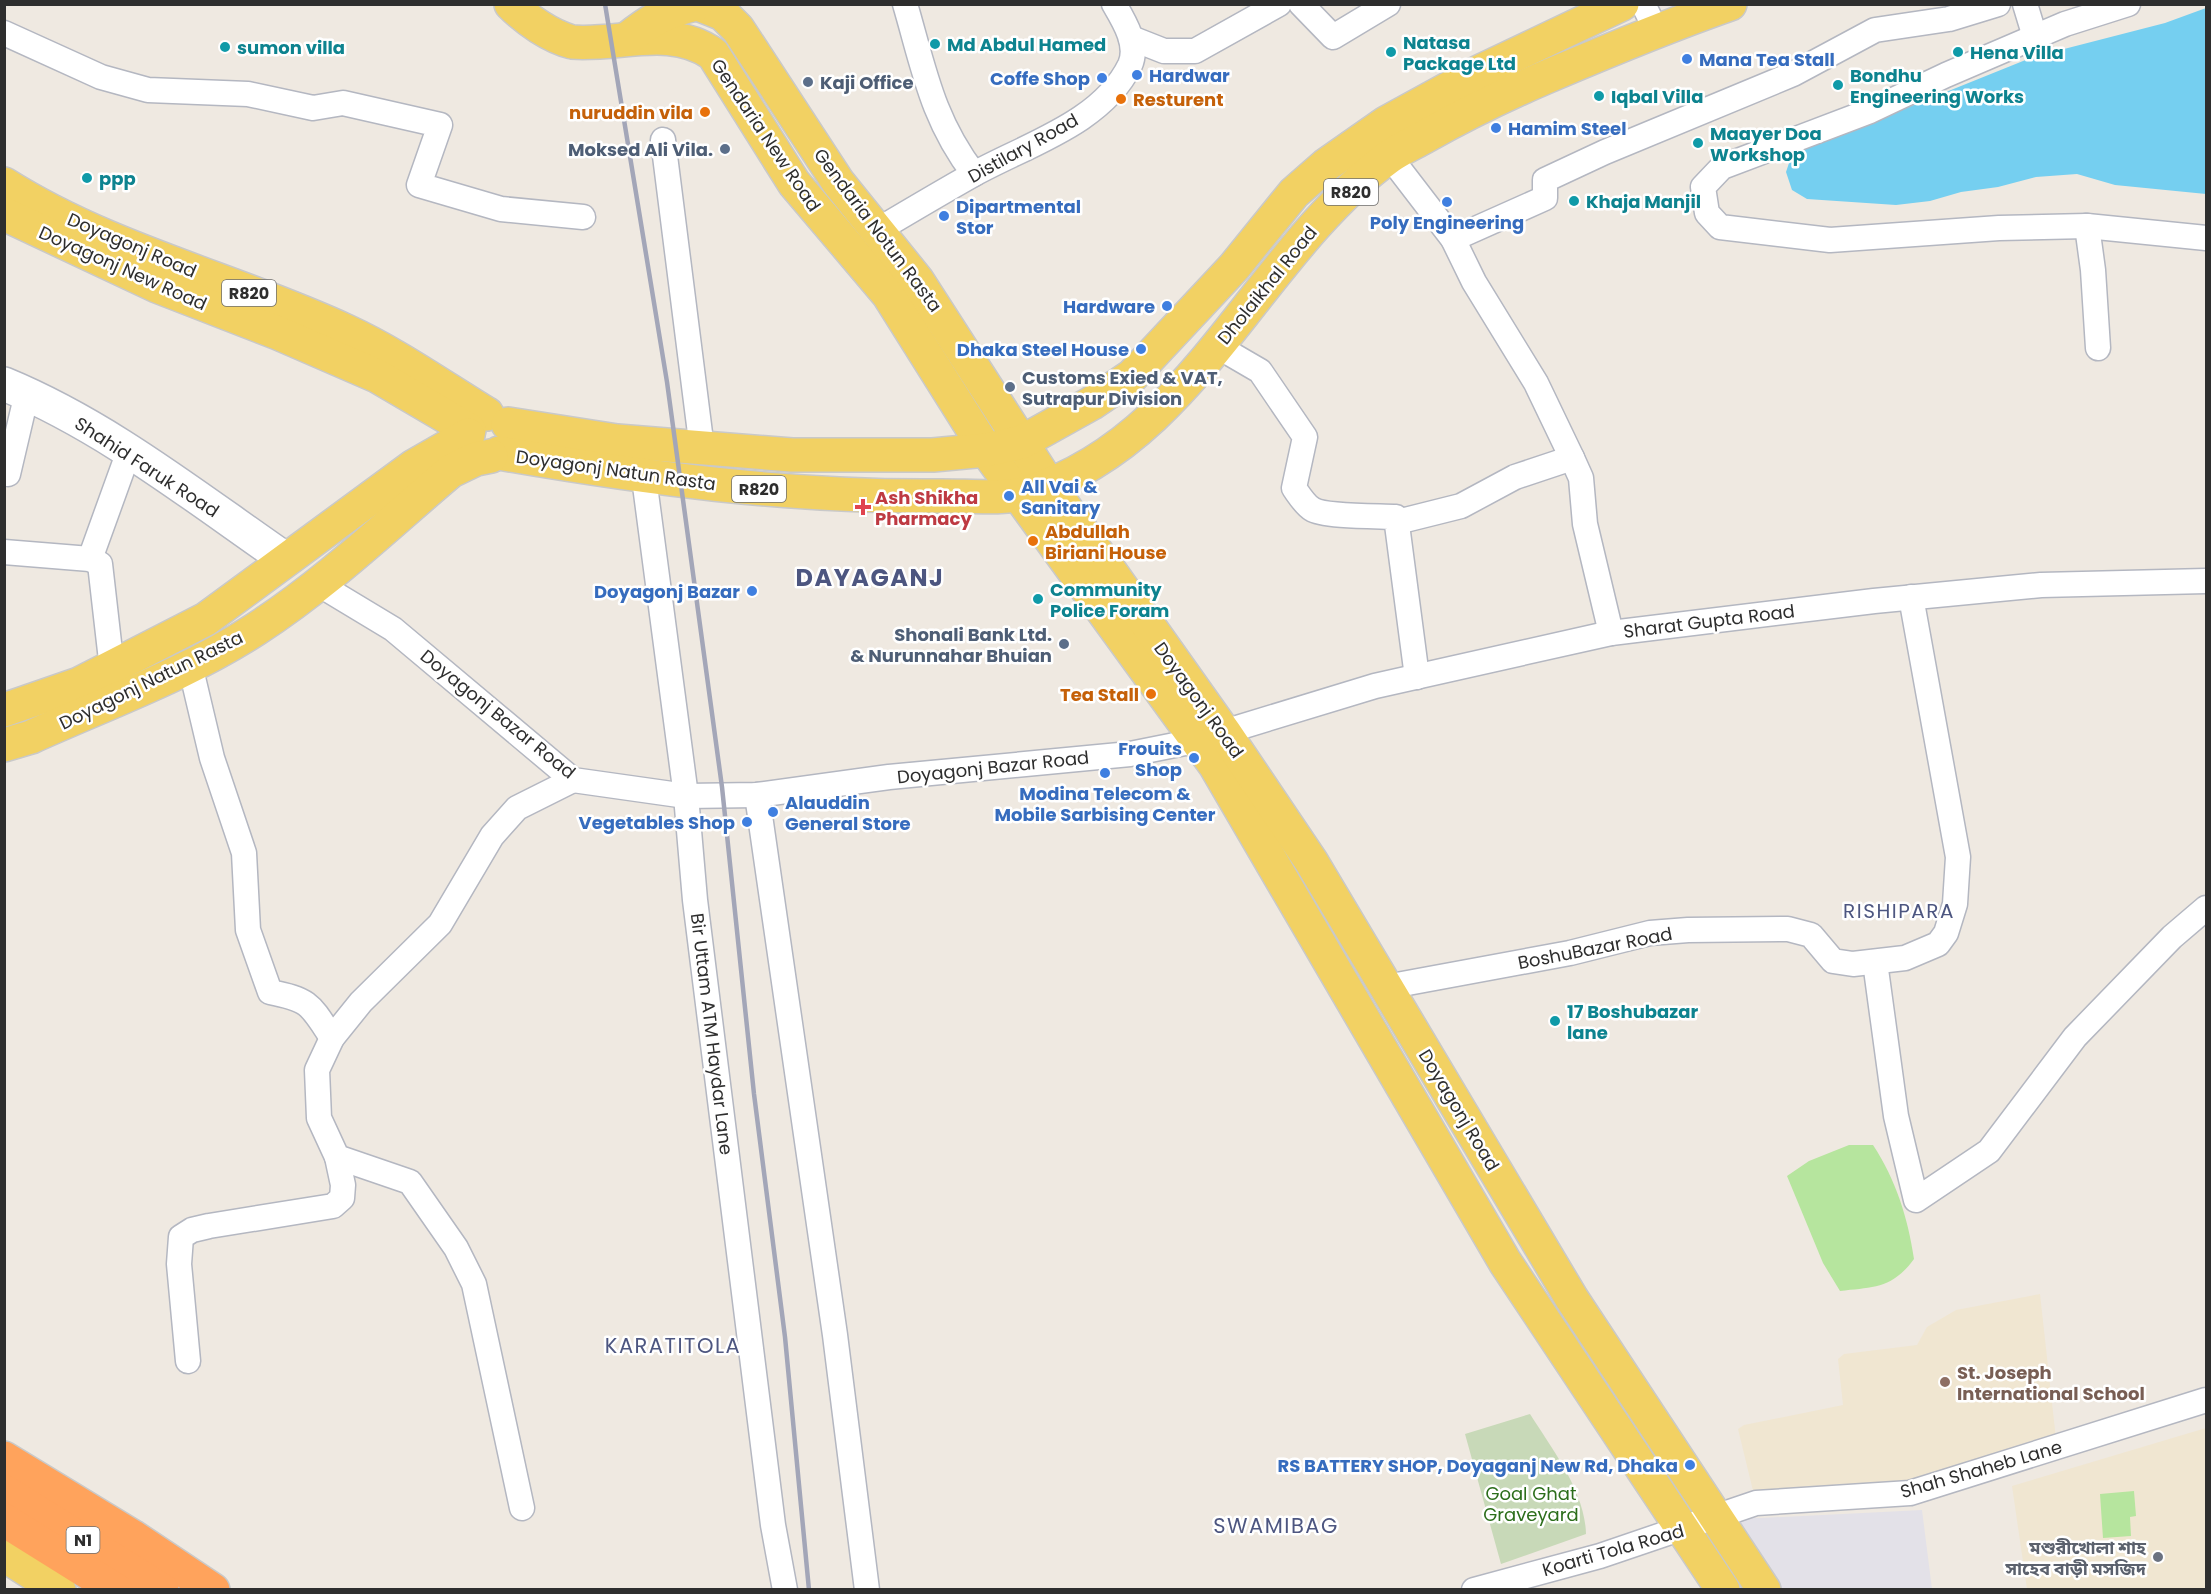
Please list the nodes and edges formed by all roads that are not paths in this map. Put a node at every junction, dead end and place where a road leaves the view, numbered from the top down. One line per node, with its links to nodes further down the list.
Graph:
1 (511, 4): 18 (main road, Gendaria New Road)
2 (697, 4): 18 (main road); 26 (main road, Gendaria Notun Rasta)
3 (905, 4): 21 (street)
4 (1114, 4): 17 (street)
5 (1280, 4): 17 (street)
6 (1300, 4): 7 (street)
7 (1388, 4)
8 (1622, 4): 36 (main road, Dholaikhal Road / R820)
9 (1730, 4): 14 (main road, Dholaikhal Road / R820)
10 (1998, 4): 28 (street)
11 (2025, 4): 16 (street)
12 (2128, 4): 13 (street)
13 (2062, 14): 16 (street)
14 (1649, 17): 20 (main road, Dholaikhal Road / R820)
15 (4, 33): 24 (street)
16 (2035, 37): 25 (street)
17 (1131, 38): 21 (street, Distilary Road)
18 (627, 39): 30 (main road, Gendaria New Road)
19 (663, 140): 37 (street)
20 (1390, 157): 28 (street); 31 (main road, Dholaikhal Road / R820)
21 (975, 174): 26 (street, Distilary Road)
22 (4, 184): 35 (main road, Doyagonj Road / R820)
23 (4, 214): 34 (main road, Doyagonj New Road / R820)
24 (583, 217)
25 (2087, 226): 27 (street); 32 (street)
26 (878, 230): 29 (main road, Gendaria Notun Rasta)
27 (2206, 238)
28 (1453, 239): 41 (street)
29 (930, 298): 30 (main road); 36 (main road, Gendaria Notun Rasta)
30 (902, 315): 38 (main road, Gendaria New Road)
31 (1217, 346): 44 (main road, Dholaikhal Road / R820); 45 (street)
32 (2098, 348)
33 (16, 389): 39 (main road, Shahid Faruk Road); 42 (street)
34 (432, 409): 35 (main road, Doyagonj New Road / R820); 40 (main road)
35 (487, 435): 37 (main road, Doyagonj Natun Rasta / R820); 40 (main road, Doyagonj Natun Rasta); 43 (main road, Doyagonj Natun Rasta / R820); 50 (main road, Doyagonj Natun Rasta)
36 (1023, 442): 38 (main road, Doyagonj Natun Rasta / R820); 44 (main road, Gendaria Notun Rasta)
37 (702, 449): 38 (main road, Doyagonj Natun Rasta / R820)
38 (986, 450): 44 (main road, Gendaria New Road)
39 (129, 451): 47 (street); 48 (main road, Shahid Faruk Road)
40 (435, 453): 48 (main road, Doyagonj Natun Rasta)
41 (1572, 458): 45 (street); 52 (street)
42 (4, 473)
43 (644, 478): 44 (main road, Doyagonj Natun Rasta / R820); 62 (street, Bir Uttam ATM Haydar Lane)
44 (1034, 490): 58 (main road, Doyagonj Road)
45 (1396, 522): 56 (street)
46 (4, 552): 47 (street)
47 (90, 559): 55 (street)
48 (285, 559): 50 (main road); 53 (main road, Doyagonj Natun Rasta)
49 (2206, 581): 51 (street, Sharat Gupta Road)
50 (320, 585): 54 (main road, Doyagonj Natun Rasta); 60 (street, Doyagonj Bazar Road)
51 (1911, 597): 52 (street, Sharat Gupta Road); 64 (street, BoshuBazar Road)
52 (1611, 633): 56 (street, Sharat Gupta Road)
53 (178, 634): 54 (main road); 55 (main road, Doyagonj Natun Rasta)
54 (190, 665): 59 (main road, Doyagonj Natun Rasta); 66 (street)
55 (112, 669): 57 (main road, Doyagonj Natun Rasta)
56 (1417, 677): 58 (street, Sharat Gupta Road)
57 (4, 710)
58 (1209, 736): 61 (street, Doyagonj Bazar Road); 65 (main road, Doyagonj Road); 76 (main road, Doyagonj Road)
59 (4, 745)
60 (573, 780): 62 (street, Doyagonj Bazar Road); 66 (street)
61 (757, 795): 62 (street, Doyagonj Bazar Road); 86 (street)
62 (686, 796): 85 (street, Bir Uttam ATM Haydar Lane)
63 (2206, 908): 64 (street)
64 (1875, 963): 65 (street, BoshuBazar Road)
65 (1386, 987): 74 (main road, Doyagonj Road)
66 (332, 1038): 67 (street)
67 (337, 1157): 68 (street); 73 (street)
68 (188, 1361)
69 (2206, 1400): 74 (street, Shah Shaheb Lane)
70 (4, 1458): 84 (highway)
71 (4, 1479): 83 (main road)
72 (4, 1491): 82 (highway, N1)
73 (522, 1508)
74 (1716, 1517): 76 (street, Koarti Tola Road); 89 (main road, Doyagonj Road)
75 (4, 1520): 81 (highway, N1)
76 (1685, 1529): 87 (street, Koarti Tola Road); 88 (main road, Doyagonj Road)
77 (4, 1540): 80 (highway)
78 (4, 1555): 79 (main road)
79 (59, 1590)
80 (80, 1590)
81 (116, 1590)
82 (162, 1590)
83 (184, 1590)
84 (213, 1590)
85 (784, 1590)
86 (867, 1590)
87 (1474, 1590)
88 (1723, 1590)
89 (1764, 1590)

